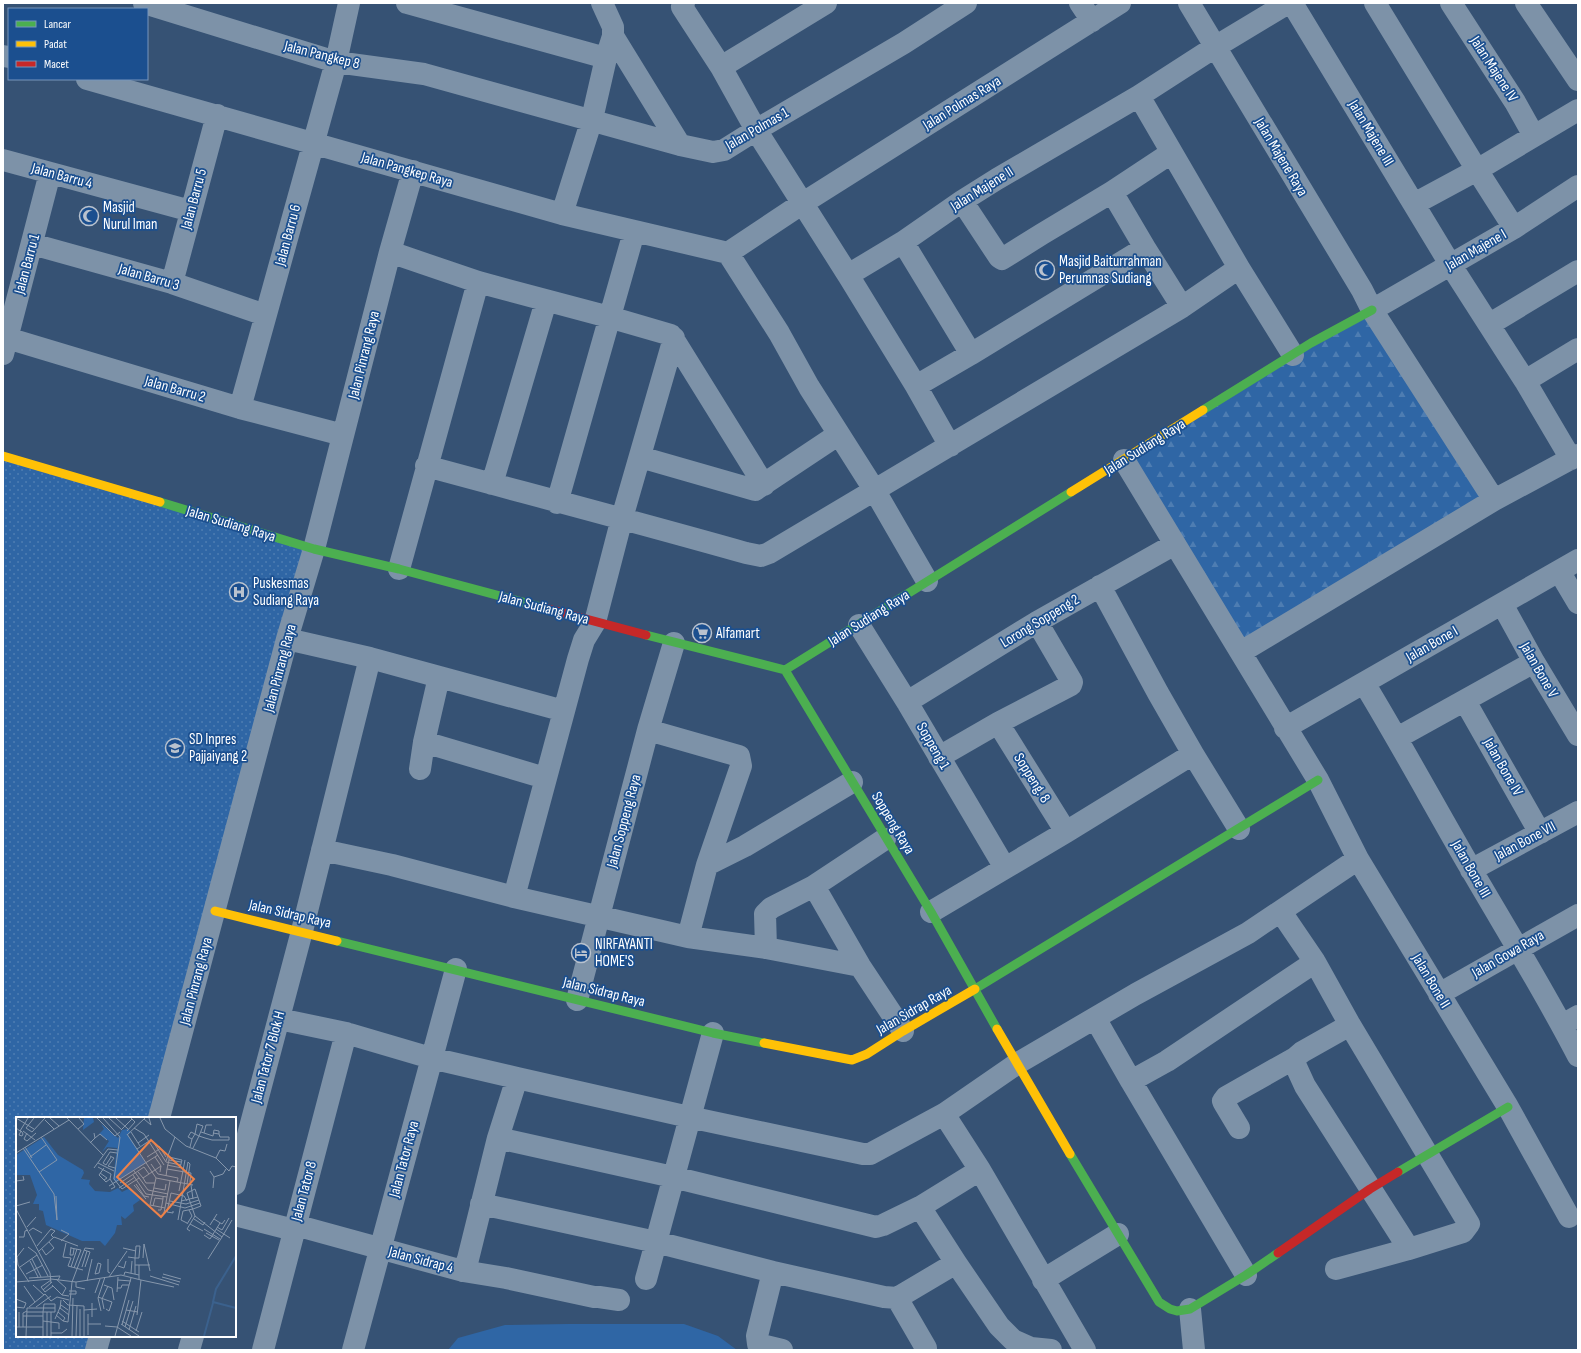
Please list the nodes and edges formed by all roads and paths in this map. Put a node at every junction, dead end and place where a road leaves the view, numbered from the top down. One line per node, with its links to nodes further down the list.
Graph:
1 (144, 3): 20 (street, Jalan Pangkep 8)
2 (349, 3): 20 (street, Jalan Barru 6)
3 (407, 3): 19 (street)
4 (602, 3): 17 (street)
5 (684, 3): 21 (street)
6 (826, 3): 21 (street)
7 (966, 3): 29 (street, Jalan Polmas 1)
8 (1080, 3): 16 (street)
9 (1120, 3): 16 (street, Jalan Polmas Raya)
10 (1189, 3): 18 (street, Jalan Majene Raya)
11 (1288, 3): 18 (street, Jalan Majene II)
12 (1292, 3): 42 (street, Jalan Majene III)
13 (1375, 3): 35 (street)
14 (1451, 3): 30 (street, Jalan Majene IV)
15 (1526, 3): 23 (street)
16 (1092, 21): 41 (street, Jalan Polmas Raya)
17 (613, 36): 19 (street); 32 (street)
18 (1215, 47): 25 (street, Jalan Majene II); 60 (street, Jalan Majene Raya)
19 (606, 58): 28 (street)
20 (336, 62): 24 (street, Jalan Pangkep 8); 31 (street, Jalan Barru 6)
21 (721, 67): 29 (street)
22 (92, 80): 27 (street, Jalan Pangkep Raya)
23 (1578, 80)
24 (502, 96): 28 (street, Jalan Polmas 1)
25 (1139, 96): 33 (street); 40 (street, Jalan Majene II)
26 (1578, 110): 30 (street)
27 (217, 115): 31 (street, Jalan Pangkep Raya); 43 (street, Jalan Barru 5)
28 (592, 120): 32 (street, Jalan Polmas 1); 44 (street)
29 (756, 130): 32 (street, Jalan Polmas 1); 41 (street)
30 (1534, 136): 35 (street)
31 (312, 144): 36 (street, Jalan Pangkep Raya); 61 (street, Jalan Barru 6)
32 (680, 145)
33 (1172, 153): 39 (street); 53 (street)
34 (3, 160): 37 (street, Jalan Barru 4)
35 (1477, 170): 42 (street); 45 (street)
36 (413, 171): 44 (street, Jalan Pangkep Raya); 50 (street, Jalan Pinrang Raya)
37 (50, 173): 43 (street, Jalan Barru 4); 48 (street, Jalan Barru 1)
38 (1578, 186): 45 (street, Jalan Majene I)
39 (1112, 192): 40 (street); 49 (street)
40 (962, 201): 47 (street, Jalan Majene II)
41 (803, 203): 51 (street, Jalan Polmas Raya); 55 (street)
42 (1414, 204): 52 (street, Jalan Majene III)
43 (191, 211): 57 (street, Jalan Barru 5)
44 (562, 214): 46 (street, Jalan Pangkep Raya)
45 (1514, 228): 52 (street, Jalan Majene I)
46 (634, 232): 51 (street, Jalan Pangkep Raya); 62 (street)
47 (903, 242): 55 (street, Jalan Majene II); 67 (street)
48 (32, 244): 57 (street, Jalan Barru 3); 65 (street, Jalan Barru 1)
49 (1145, 248): 59 (street); 67 (street)
50 (390, 252): 56 (street); 73 (street, Jalan Pinrang Raya)
51 (728, 253): 72 (street)
52 (1450, 264): 60 (street, Jalan Majene I); 63 (street, Jalan Majene III)
53 (1239, 268): 59 (street); 68 (street)
54 (1578, 271): 63 (street)
55 (848, 276): 70 (street)
56 (478, 282): 58 (street); 79 (street)
57 (172, 283): 61 (street, Jalan Barru 3)
58 (546, 301): 62 (street); 80 (street)
59 (1182, 307): 74 (street)
60 (1372, 310): 68 (street, Jalan Sudiang Raya); 83 (street)
61 (265, 315): 71 (street, Jalan Barru 6)
62 (609, 317): 64 (street); 84 (street)
63 (1490, 324): 69 (street, Jalan Majene III)
64 (674, 338): 76 (street); 81 (street)
65 (5, 346): 71 (street, Jalan Barru 2)
66 (1578, 350): 69 (street)
67 (971, 354): 70 (street)
68 (1293, 355): 78 (street, Jalan Sudiang Raya)
69 (1525, 381): 77 (street, Jalan Majene III)
70 (916, 386): 74 (street)
71 (240, 408): 73 (street, Jalan Barru 2)
72 (839, 434): 81 (street); 82 (street)
73 (343, 435): 87 (street, Jalan Pinrang Raya)
74 (950, 446): 82 (street)
75 (3, 456): 87 (street, Jalan Sudiang Raya)
76 (640, 457): 81 (street); 85 (street)
77 (1574, 457): 83 (street)
78 (1124, 460): 86 (street, Jalan Bone II); 91 (street, Jalan Sudiang Raya)
79 (426, 466): 80 (street); 89 (street)
80 (492, 484): 84 (street)
81 (764, 485)
82 (875, 491): 85 (street); 91 (street)
83 (1494, 500): 100 (street)
84 (557, 502): 85 (street)
85 (622, 518): 95 (street)
86 (1175, 544): 92 (street, Lorong Soppeng 2); 100 (street, Jalan Bone II)
87 (314, 549): 89 (street, Jalan Sudiang Raya); 98 (street, Jalan Pinrang Raya)
88 (1578, 560): 90 (street, Jalan Bone I)
89 (399, 569): 95 (street, Jalan Sudiang Raya)
90 (1560, 571): 93 (street); 94 (street, Jalan Bone I)
91 (928, 581): 97 (street, Jalan Sudiang Raya)
92 (1100, 586): 96 (street, Lorong Soppeng 2); 115 (street)
93 (1578, 603)
94 (1502, 604): 102 (street, Jalan Bone V); 105 (street, Jalan Bone I)
95 (595, 622): 99 (street, Jalan Sudiang Raya); 108 (street)
96 (1038, 622): 107 (street, Lorong Soppeng 2); 109 (street)
97 (859, 625): 103 (street, Jalan Sudiang Raya); 107 (street, Soppeng 1)
98 (287, 639): 101 (street); 133 (street, Jalan Pinrang Raya)
99 (674, 644): 103 (street, Jalan Sudiang Raya); 110 (street, Jalan Soppeng Raya)
100 (1241, 652): 112 (street, Jalan Bone II)
101 (370, 658): 104 (street); 126 (street, Jalan Tator 7 Blok H)
102 (1534, 662): 106 (street); 111 (street, Jalan Bone V)
103 (785, 670): 120 (street, Soppeng Raya)
104 (439, 677): 108 (street); 114 (street)
105 (1364, 683): 112 (street, Jalan Bone I); 113 (street, Jalan Bone III)
106 (1465, 701): 113 (street); 124 (street, Jalan Bone IV)
107 (907, 702): 116 (street, Soppeng 1)
108 (564, 711): 118 (street)
109 (998, 723): 116 (street); 123 (street, Soppeng. 8)
110 (648, 730): 128 (street); 137 (street, Jalan Soppeng Raya)
111 (1578, 735)
112 (1290, 736): 119 (street, Jalan Bone II)
113 (1397, 738): 130 (street, Jalan Bone III)
114 (424, 742): 117 (street); 118 (street)
115 (1193, 754): 122 (street); 123 (street)
116 (939, 757): 129 (street, Soppeng 1)
117 (420, 769)
118 (545, 778): 132 (street)
119 (1318, 780): 122 (street, Jalan Sidrap Raya); 127 (street, Jalan Bone II)
120 (852, 782): 125 (street, Soppeng Raya); 128 (street)
121 (1578, 812): 124 (street, Jalan Bone VII)
122 (1240, 829): 145 (street, Jalan Sidrap Raya)
123 (1066, 832): 129 (street)
124 (1540, 833): 130 (street, Jalan Bone VII)
125 (885, 839): 131 (street); 134 (street, Soppeng Raya)
126 (322, 850): 132 (street); 138 (street, Jalan Tator 7 Blok H)
127 (1358, 859): 135 (street); 146 (street, Jalan Bone II)
128 (707, 865): 139 (street)
129 (1005, 868): 134 (street)
130 (1471, 870): 141 (street, Jalan Bone III)
131 (814, 886): 140 (street); 143 (street)
132 (514, 896): 137 (street)
133 (215, 911): 138 (street, Jalan Sidrap Raya); 163 (street, Jalan Pinrang Raya)
134 (931, 912): 145 (street, Soppeng Raya)
135 (1281, 912): 142 (street); 148 (street)
136 (1578, 915): 141 (street, Jalan Gowa Raya)
137 (599, 917): 139 (street); 147 (street, Jalan Soppeng Raya)
138 (302, 931): 144 (street, Jalan Sidrap Raya); 149 (street, Jalan Tator 7 Blok H)
139 (688, 937): 140 (street)
140 (766, 948): 143 (street)
141 (1518, 948): 146 (street, Jalan Gowa Raya); 150 (street, Jalan Bone III)
142 (1315, 962): 151 (street); 160 (street)
143 (860, 966): 152 (street)
144 (456, 969): 147 (street, Jalan Sidrap Raya); 156 (street, Jalan Tator Raya)
145 (974, 990): 152 (street, Jalan Sidrap Raya); 158 (street, Soppeng Raya)
146 (1439, 994): 161 (street, Jalan Bone II)
147 (578, 1000): 154 (street, Jalan Sidrap Raya)
148 (1095, 1018): 158 (street); 160 (street)
149 (278, 1019): 153 (street); 170 (street, Jalan Tator 7 Blok H)
150 (1570, 1020): 155 (street, Jalan Bone III)
151 (1350, 1025): 157 (street); 167 (street)
152 (902, 1031): 154 (street, Jalan Sidrap Raya)
153 (346, 1033): 156 (street); 176 (street, Jalan Tator 8)
154 (713, 1033): 164 (street)
155 (1578, 1056)
156 (431, 1058): 159 (street); 179 (street, Jalan Tator Raya)
157 (1295, 1058): 165 (street); 171 (street)
158 (1018, 1063): 162 (street); 177 (street, Soppeng Raya)
159 (517, 1078): 164 (street); 166 (street)
160 (1131, 1081): 185 (street)
161 (1508, 1107): 167 (street); 175 (street, Jalan Bone II)
162 (944, 1114): 164 (street); 168 (street)
163 (158, 1117)
164 (689, 1117): 169 (street)
165 (1239, 1128)
166 (498, 1138): 169 (street); 172 (street)
167 (1428, 1153): 171 (street); 180 (street)
168 (980, 1170): 173 (street); 187 (street)
169 (673, 1177): 173 (street); 178 (street)
170 (236, 1180)
171 (1370, 1189): 180 (street); 185 (street)
172 (481, 1204): 178 (street); 183 (street)
173 (920, 1207): 181 (street)
174 (236, 1215): 176 (street, Jalan Sidrap 4)
175 (1569, 1217)
176 (294, 1228): 179 (street, Jalan Sidrap 4); 196 (street, Jalan Tator 8)
177 (1118, 1234): 187 (street); 190 (street, Soppeng Raya)
178 (656, 1242): 184 (street); 186 (street)
179 (379, 1249): 183 (street, Jalan Sidrap 4); 197 (street, Jalan Tator Raya)
180 (1409, 1249): 182 (street)
181 (956, 1263): 188 (street); 199 (street)
182 (1336, 1269)
183 (463, 1271): 189 (street, Jalan Sidrap 4)
184 (773, 1272): 188 (street); 198 (street)
185 (1246, 1275): 190 (street)
186 (646, 1279)
187 (1044, 1280): 200 (street)
188 (897, 1298): 193 (street)
189 (618, 1300)
190 (1190, 1309): 201 (street)
191 (100, 1337): 194 (street)
192 (193, 1337): 195 (street)
193 (926, 1348)
194 (96, 1350)
195 (189, 1350)
196 (263, 1350)
197 (353, 1350)
198 (782, 1350)
199 (1051, 1350)
200 (1085, 1350)
201 (1194, 1350)

